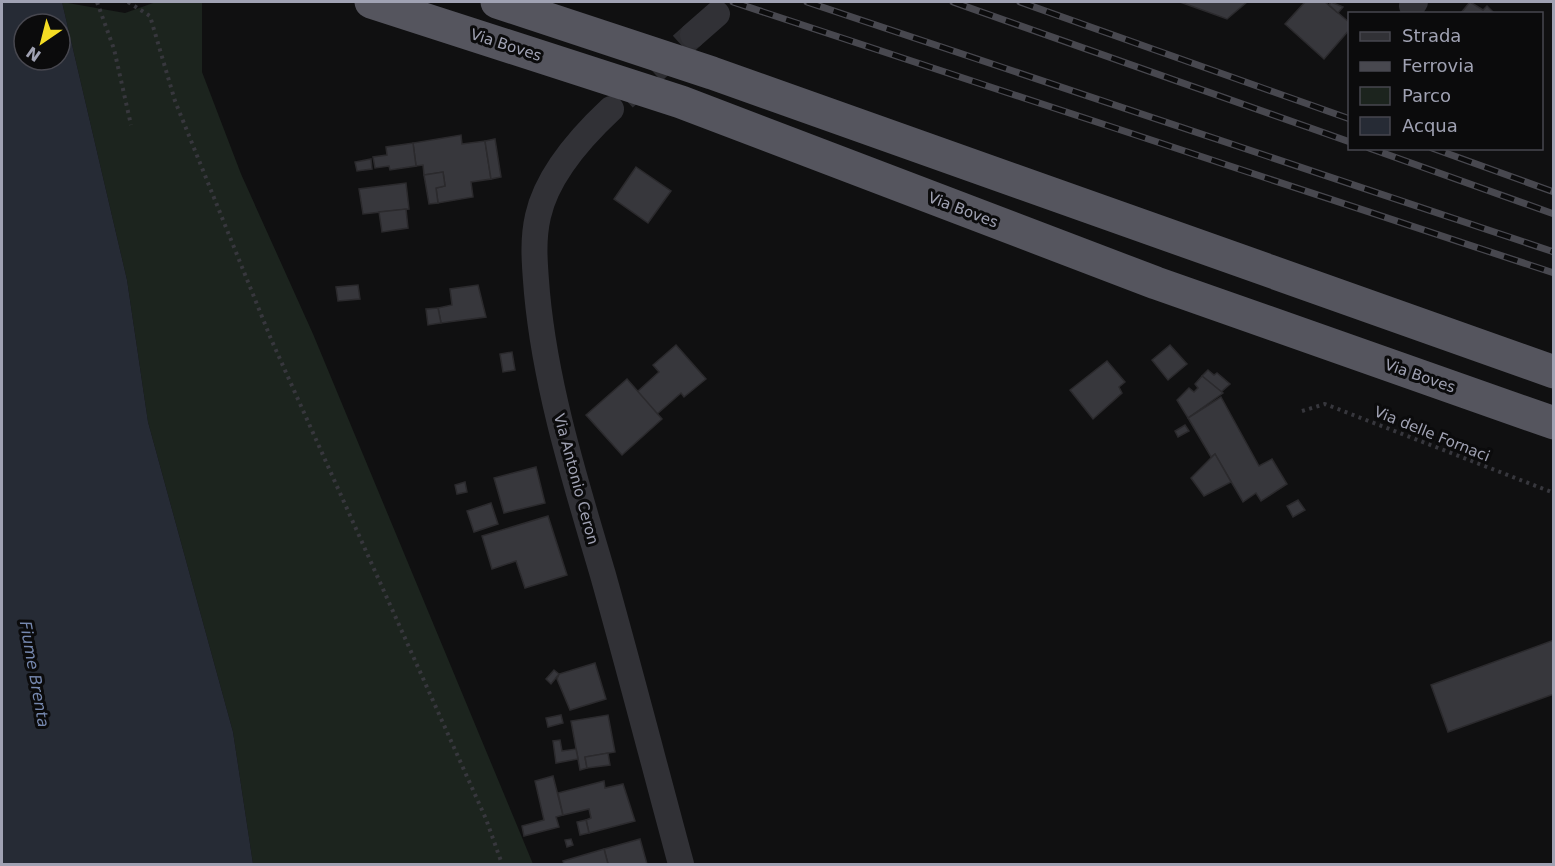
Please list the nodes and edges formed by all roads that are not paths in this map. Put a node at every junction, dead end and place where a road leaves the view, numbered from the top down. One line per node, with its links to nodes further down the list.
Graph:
1 (371, 2): 7 (highway, Via Boves)
2 (497, 2): 6 (highway)
3 (717, 14): 4 (street)
4 (693, 35)
5 (611, 109): 8 (street, Via Antonio Ceron)
6 (1554, 372)
7 (1554, 423)
8 (681, 864)

